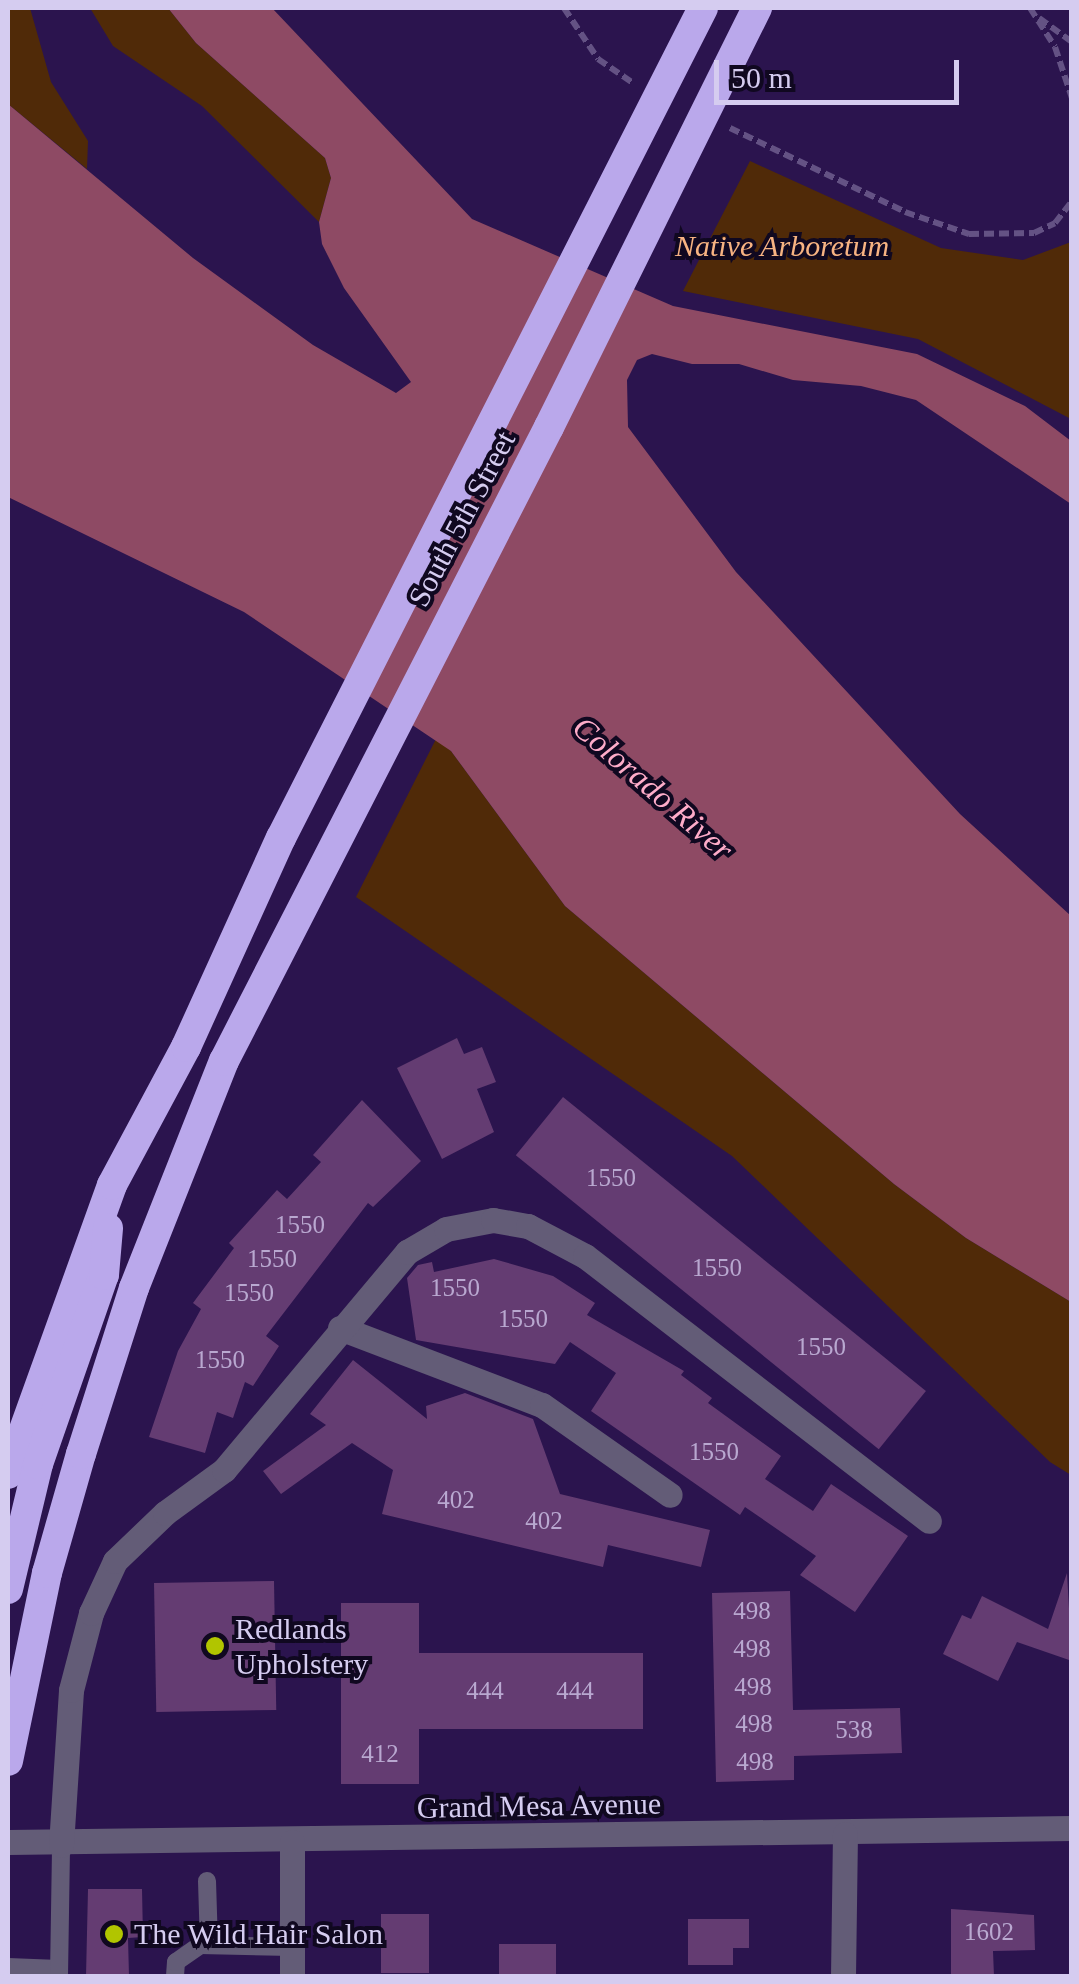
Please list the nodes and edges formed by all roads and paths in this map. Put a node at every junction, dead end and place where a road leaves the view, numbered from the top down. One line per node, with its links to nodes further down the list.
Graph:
1 (564, 8): 6 (path)
2 (703, 8): 10 (highway, South 5th Street, bridge)
3 (756, 8): 16 (highway, South 5th Street, bridge)
4 (1032, 11): 5 (path); 7 (path)
5 (1072, 42)
6 (652, 92)
7 (1072, 98)
8 (724, 125): 9 (path)
9 (1072, 201)
10 (112, 1185): 12 (highway); 15 (highway)
11 (340, 1328): 13 (street); 14 (street); 21 (street)
12 (8, 1474)
13 (670, 1495)
14 (929, 1522)
15 (8, 1589)
16 (8, 1761)
17 (1072, 1828): 18 (street, Grand Mesa Avenue)
18 (844, 1834): 20 (street, Grand Mesa Avenue); 29 (street)
19 (8, 1842): 21 (street, Grand Mesa Avenue)
20 (292, 1842): 21 (street, Grand Mesa Avenue); 24 (street)
21 (61, 1845): 26 (lane)
22 (208, 1880): 23 (lane)
23 (209, 1945): 24 (lane); 27 (lane)
24 (292, 1947): 28 (street)
25 (8, 1967): 26 (lane)
26 (60, 1973)
27 (175, 1976)
28 (292, 1976)
29 (843, 1976)

